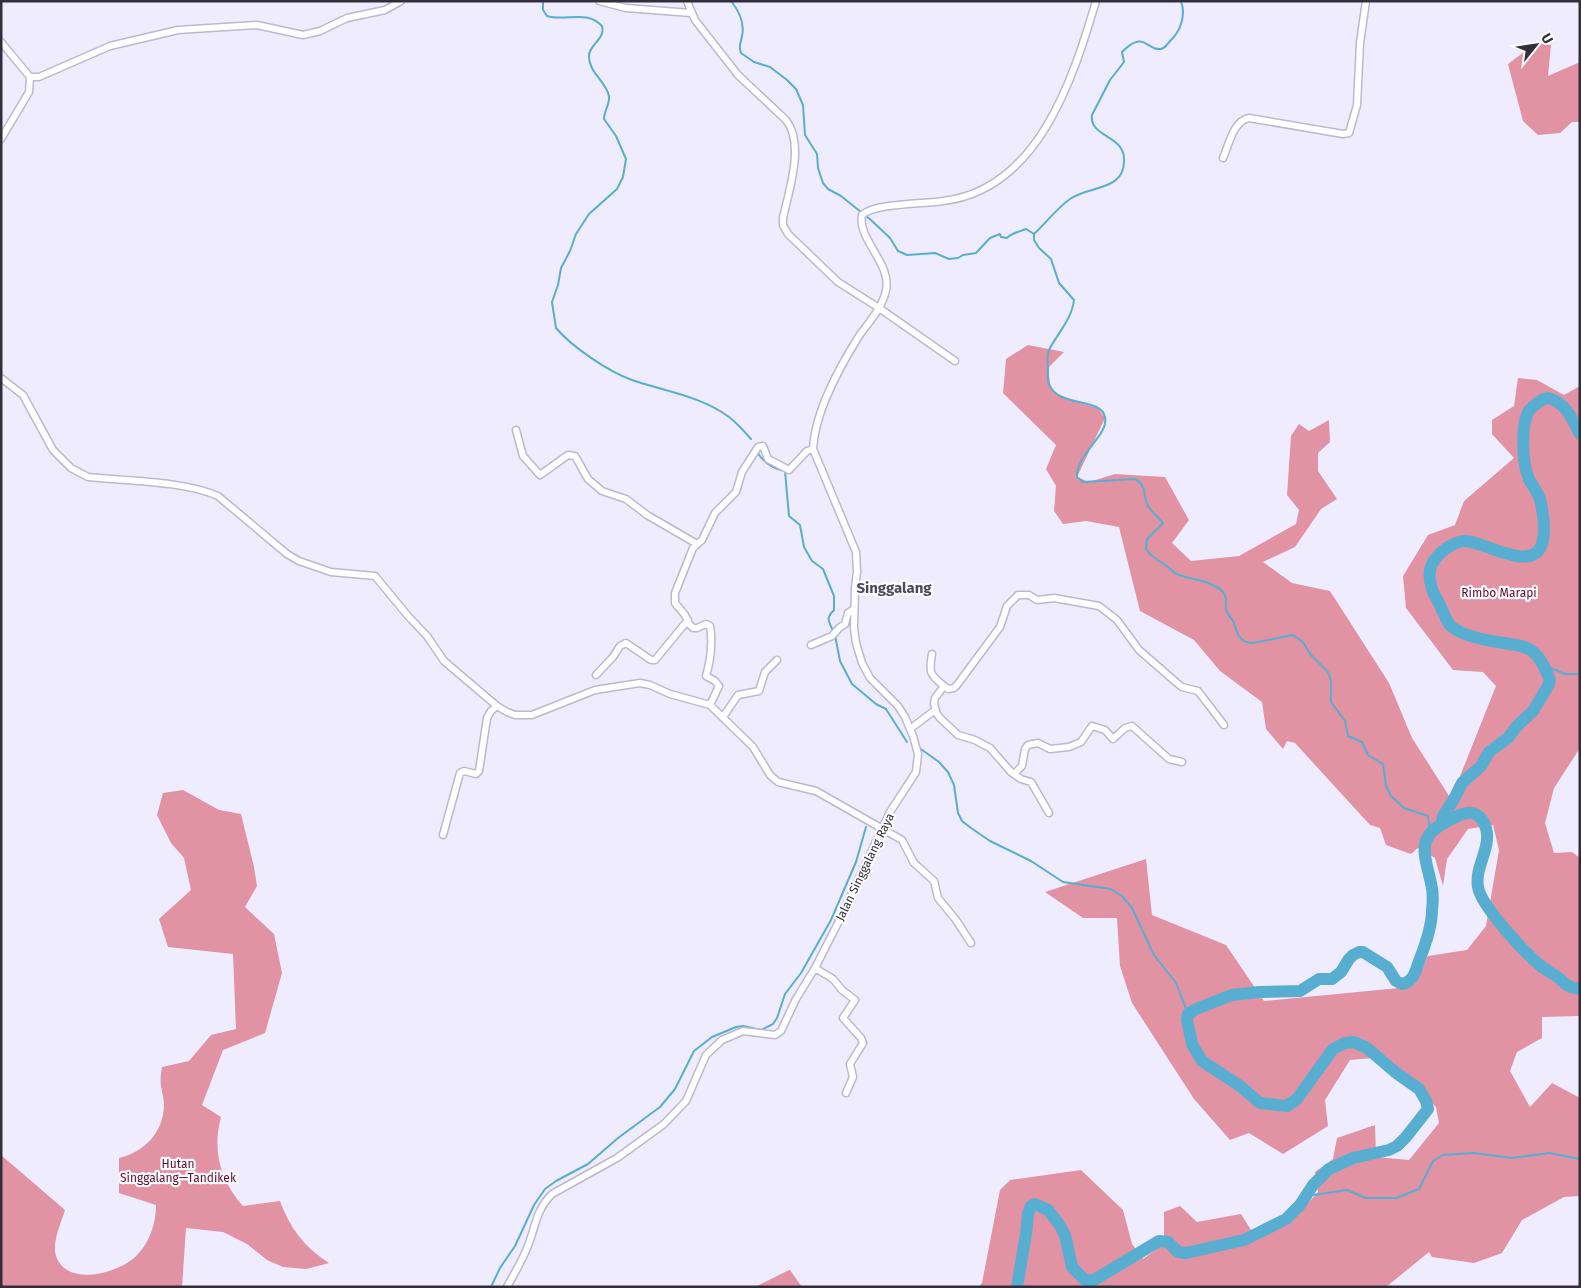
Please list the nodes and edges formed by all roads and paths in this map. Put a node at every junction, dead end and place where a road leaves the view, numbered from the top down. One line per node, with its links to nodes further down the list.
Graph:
1 (401, 1): 8 (street)
2 (599, 1): 6 (street)
3 (687, 1): 6 (street)
4 (1096, 1): 11 (street)
5 (1366, 1): 10 (street)
6 (691, 13): 11 (street)
7 (1, 42): 8 (street)
8 (30, 77): 9 (street)
9 (1, 139)
10 (1223, 158)
11 (879, 308): 12 (street); 15 (street)
12 (955, 361)
13 (1, 378): 25 (street)
14 (516, 430): 16 (street)
15 (813, 448): 16 (street); 17 (street, Jalan Singgalang Raya)
16 (697, 544): 18 (street)
17 (854, 609): 19 (street); 29 (street, Jalan Singgalang Raya)
18 (688, 620): 22 (street); 24 (street)
19 (811, 645)
20 (932, 654): 23 (street)
21 (778, 660): 27 (street)
22 (596, 675)
23 (944, 686): 26 (street); 28 (street)
24 (710, 705): 25 (street); 27 (street)
25 (497, 706): 34 (street)
26 (935, 710): 29 (street); 31 (street)
27 (723, 717): 33 (street)
28 (1224, 725)
29 (910, 729): 33 (street, Jalan Singgalang Raya)
30 (1182, 762): 31 (street)
31 (1014, 774): 32 (street)
32 (1049, 813)
33 (882, 828): 35 (street); 36 (street, Jalan Singgalang Raya)
34 (443, 835)
35 (971, 943)
36 (815, 968): 37 (street); 38 (street, Jalan Singgalang Raya)
37 (846, 1093)
38 (507, 1287)

